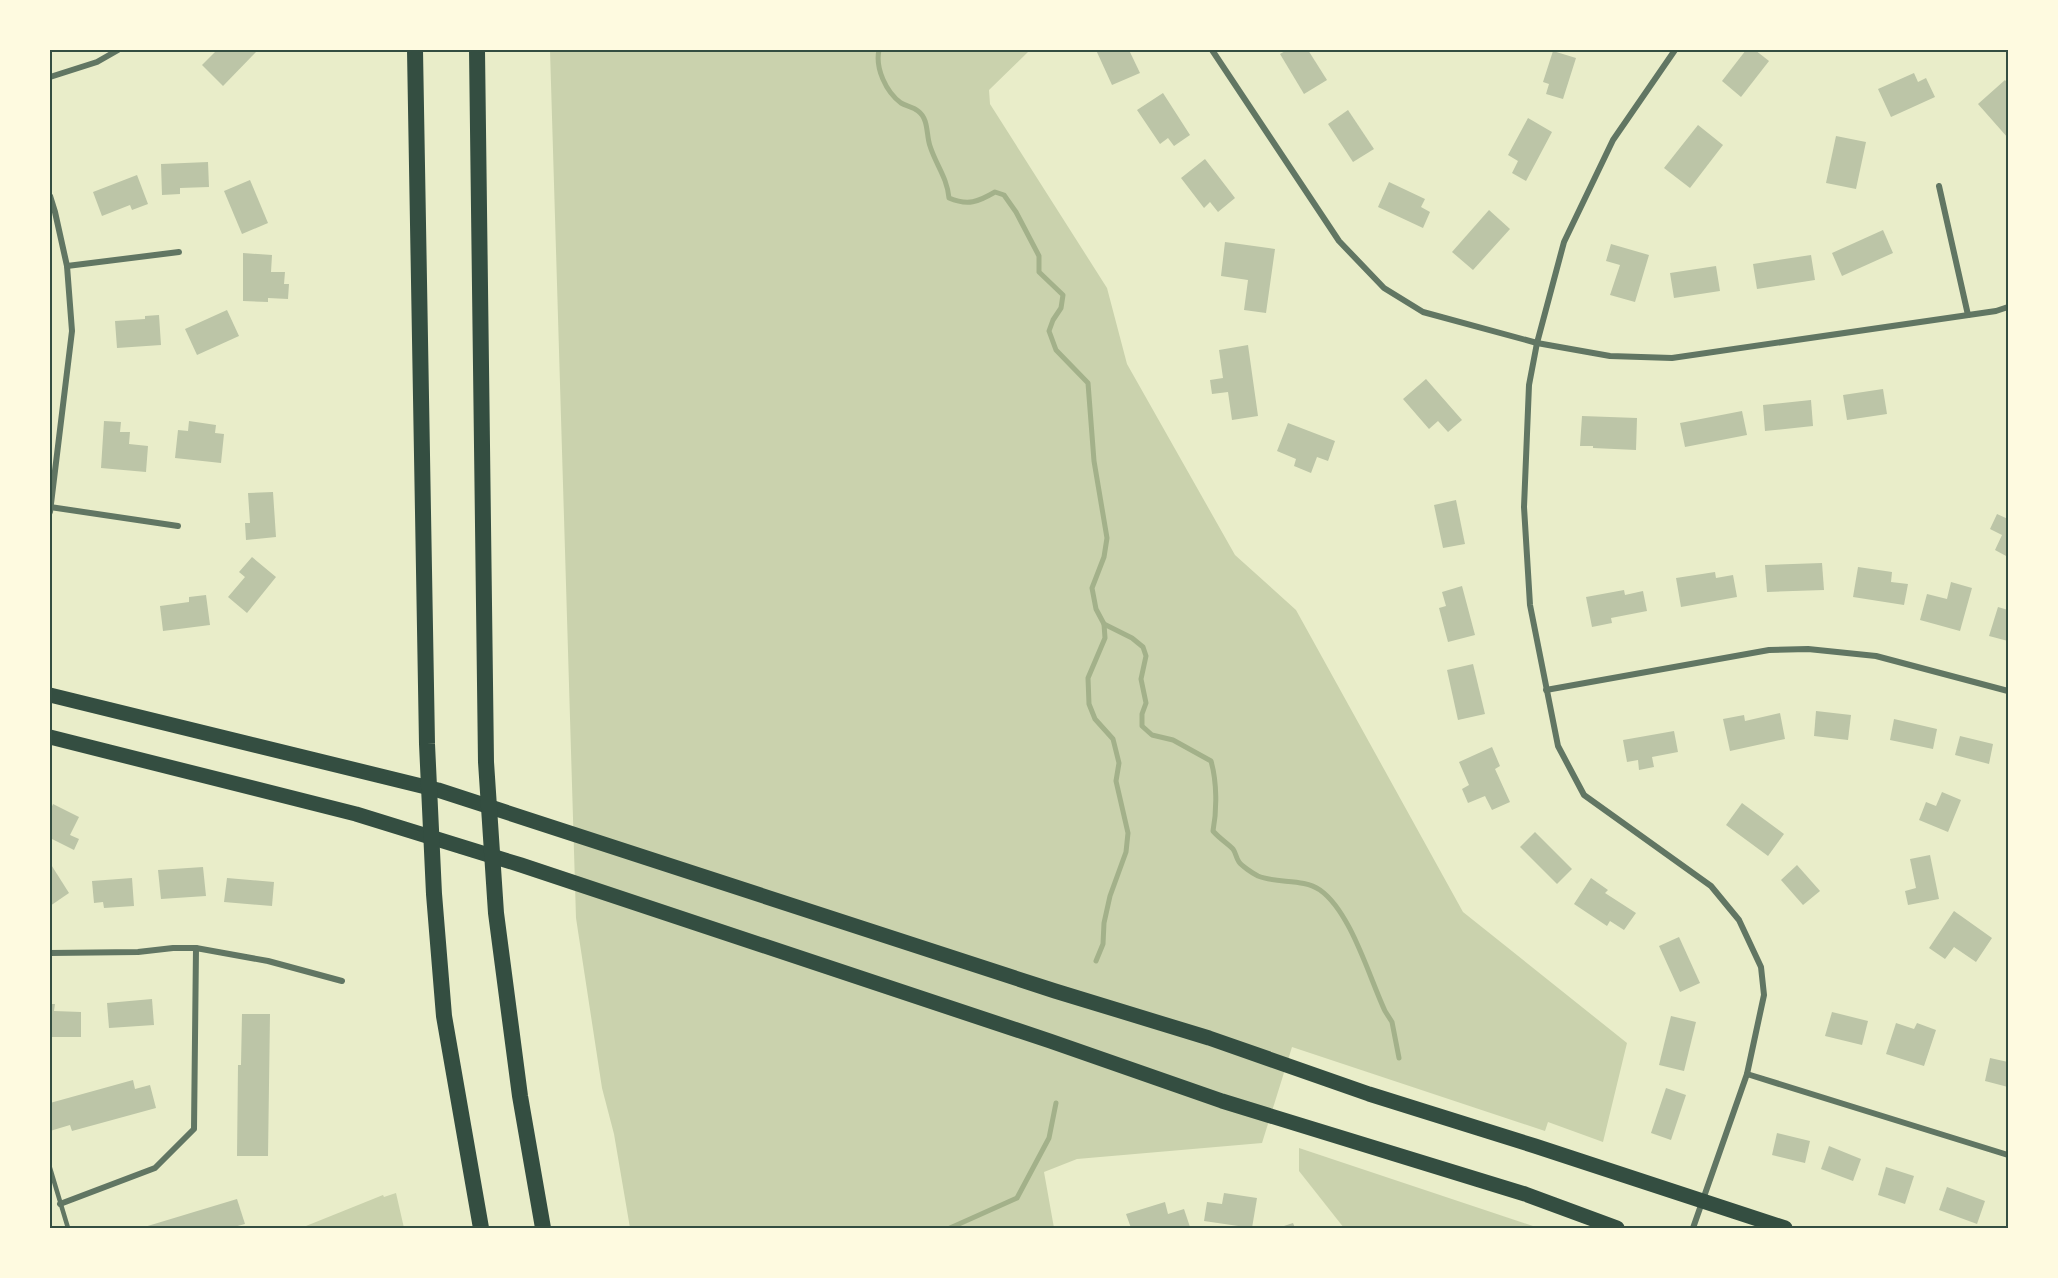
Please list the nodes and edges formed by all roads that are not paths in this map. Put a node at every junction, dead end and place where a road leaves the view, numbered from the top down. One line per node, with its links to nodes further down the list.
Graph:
1 (118, 50): 6 (street)
2 (415, 50): 30 (highway)
3 (477, 50): 31 (highway)
4 (1212, 50): 13 (street)
5 (1675, 50): 13 (street)
6 (50, 77)
7 (1939, 186): 12 (street)
8 (50, 196): 10 (street)
9 (179, 252): 10 (street)
10 (68, 266): 14 (street)
11 (2008, 307): 12 (street)
12 (1968, 315): 13 (street)
13 (1537, 343): 17 (street)
14 (50, 507): 15 (street); 16 (street)
15 (50, 512)
16 (178, 526)
17 (1546, 690): 18 (street); 24 (street)
18 (2008, 691)
19 (50, 695): 27 (main road)
20 (50, 737): 32 (main road)
21 (196, 948): 22 (street); 23 (street); 28 (street)
22 (50, 953)
23 (342, 981)
24 (1747, 1074): 25 (street); 27 (street)
25 (2008, 1155)
26 (50, 1168): 28 (lane)
27 (1702, 1203): 33 (street); 34 (main road)
28 (60, 1204): 29 (lane)
29 (68, 1228)
30 (481, 1228)
31 (543, 1228)
32 (1617, 1228)
33 (1693, 1228)
34 (1785, 1228)

